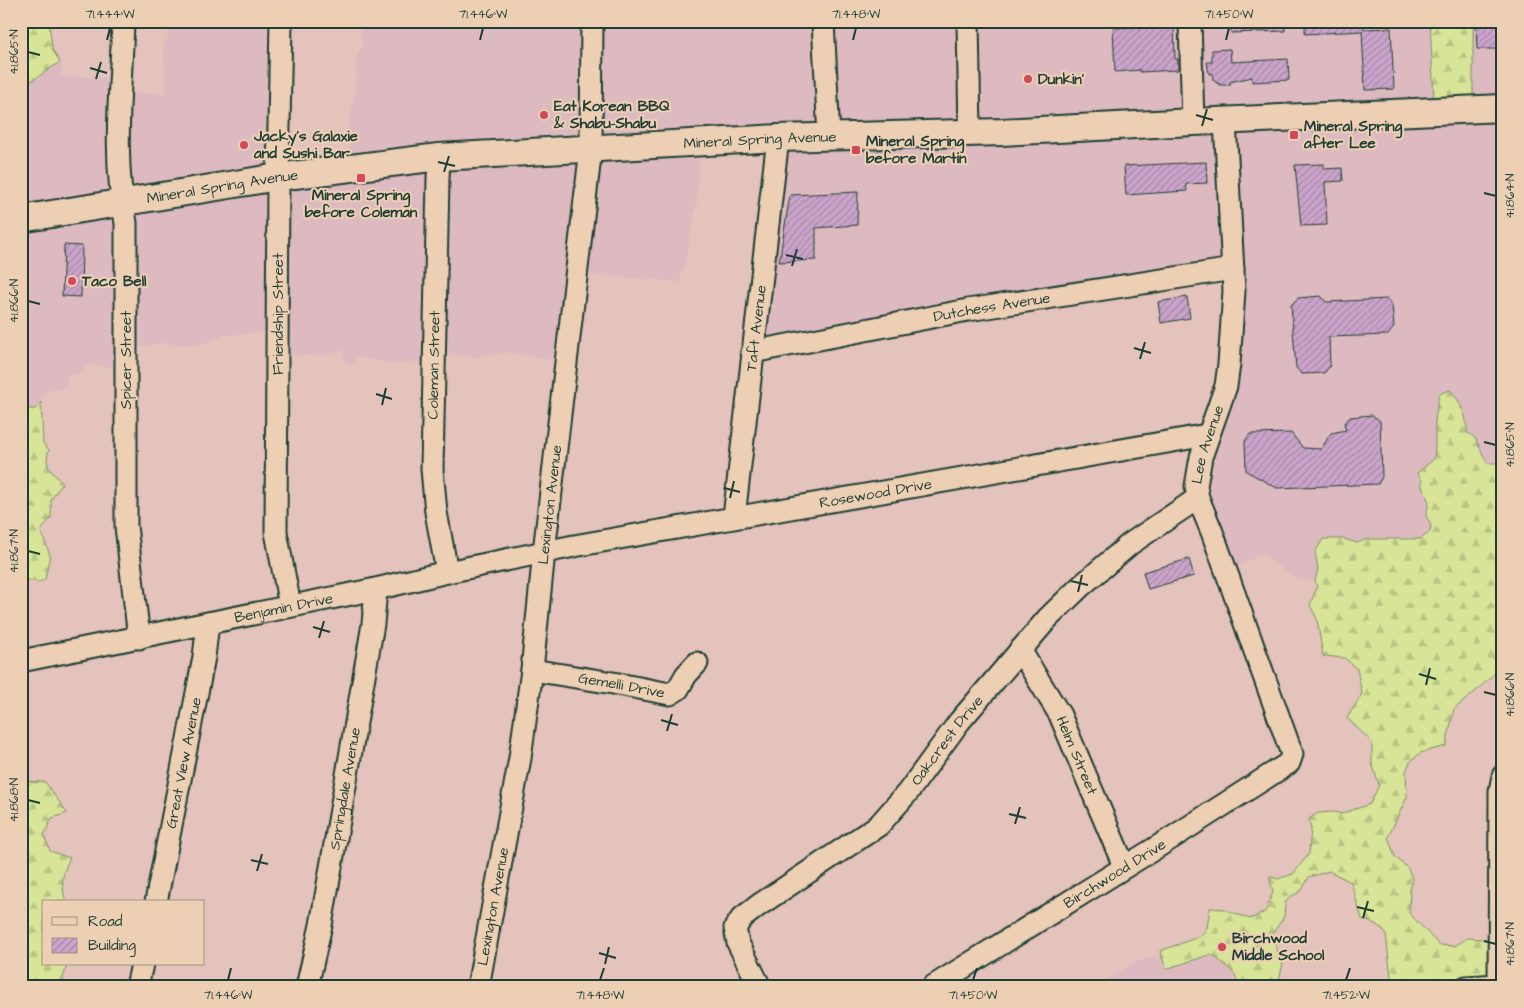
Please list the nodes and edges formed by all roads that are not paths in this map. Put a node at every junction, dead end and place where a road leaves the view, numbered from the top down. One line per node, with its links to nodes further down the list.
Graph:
1 (123, 21): 16 (street, Spicer Street)
2 (281, 21): 15 (street, Friendship Street)
3 (592, 21): 13 (street, Lexington Avenue)
4 (822, 21): 12 (street)
5 (968, 21): 10 (street)
6 (1190, 21): 9 (street)
7 (1503, 108): 8 (main road, Mineral Spring Avenue)
8 (1225, 121): 9 (main road, Mineral Spring Avenue); 18 (street, Lee Avenue)
9 (1192, 122): 10 (main road, Mineral Spring Avenue)
10 (970, 133): 12 (main road, Mineral Spring Avenue)
11 (778, 138): 12 (main road, Mineral Spring Avenue); 13 (main road, Mineral Spring Avenue); 19 (street, Taft Avenue)
12 (829, 138)
13 (591, 148): 14 (main road, Mineral Spring Avenue); 23 (street, Lexington Avenue)
14 (439, 157): 15 (main road, Mineral Spring Avenue); 24 (street, Coleman Street)
15 (278, 177): 16 (main road, Mineral Spring Avenue); 26 (street, Friendship Street)
16 (122, 203): 17 (main road, Mineral Spring Avenue); 28 (street, Spicer Street)
17 (21, 220)
18 (1233, 269): 19 (street, Dutchess Avenue); 20 (street, Lee Avenue)
19 (752, 352): 22 (street, Taft Avenue)
20 (1207, 435): 21 (street, Lee Avenue); 22 (street, Rosewood Drive)
21 (1198, 498): 29 (street, Oakcrest Drive); 33 (street, Lee Avenue)
22 (734, 517): 23 (street, Rosewood Drive)
23 (544, 552): 24 (street, Benjamin Drive); 32 (street, Lexington Avenue)
24 (447, 572): 25 (street, Benjamin Drive)
25 (376, 589): 26 (street, Benjamin Drive); 40 (street, Springdale Avenue)
26 (290, 606): 27 (street, Benjamin Drive)
27 (208, 623): 28 (street, Benjamin Drive); 36 (street, Great View Avenue)
28 (140, 638): 30 (street, Benjamin Drive)
29 (1020, 650): 35 (street, Helm Street); 42 (street, Oakcrest Drive)
30 (21, 662)
31 (697, 663): 32 (street, Gemelli Drive)
32 (532, 670): 41 (street, Lexington Avenue)
33 (1292, 754): 35 (street, Birchwood Drive)
34 (1503, 776): 38 (street)
35 (1124, 866): 43 (street, Birchwood Drive)
36 (156, 900)
37 (142, 966): 39 (street)
38 (1499, 986): 44 (street)
39 (137, 987)
40 (307, 987)
41 (478, 987)
42 (760, 987)
43 (932, 987)
44 (1466, 987)

